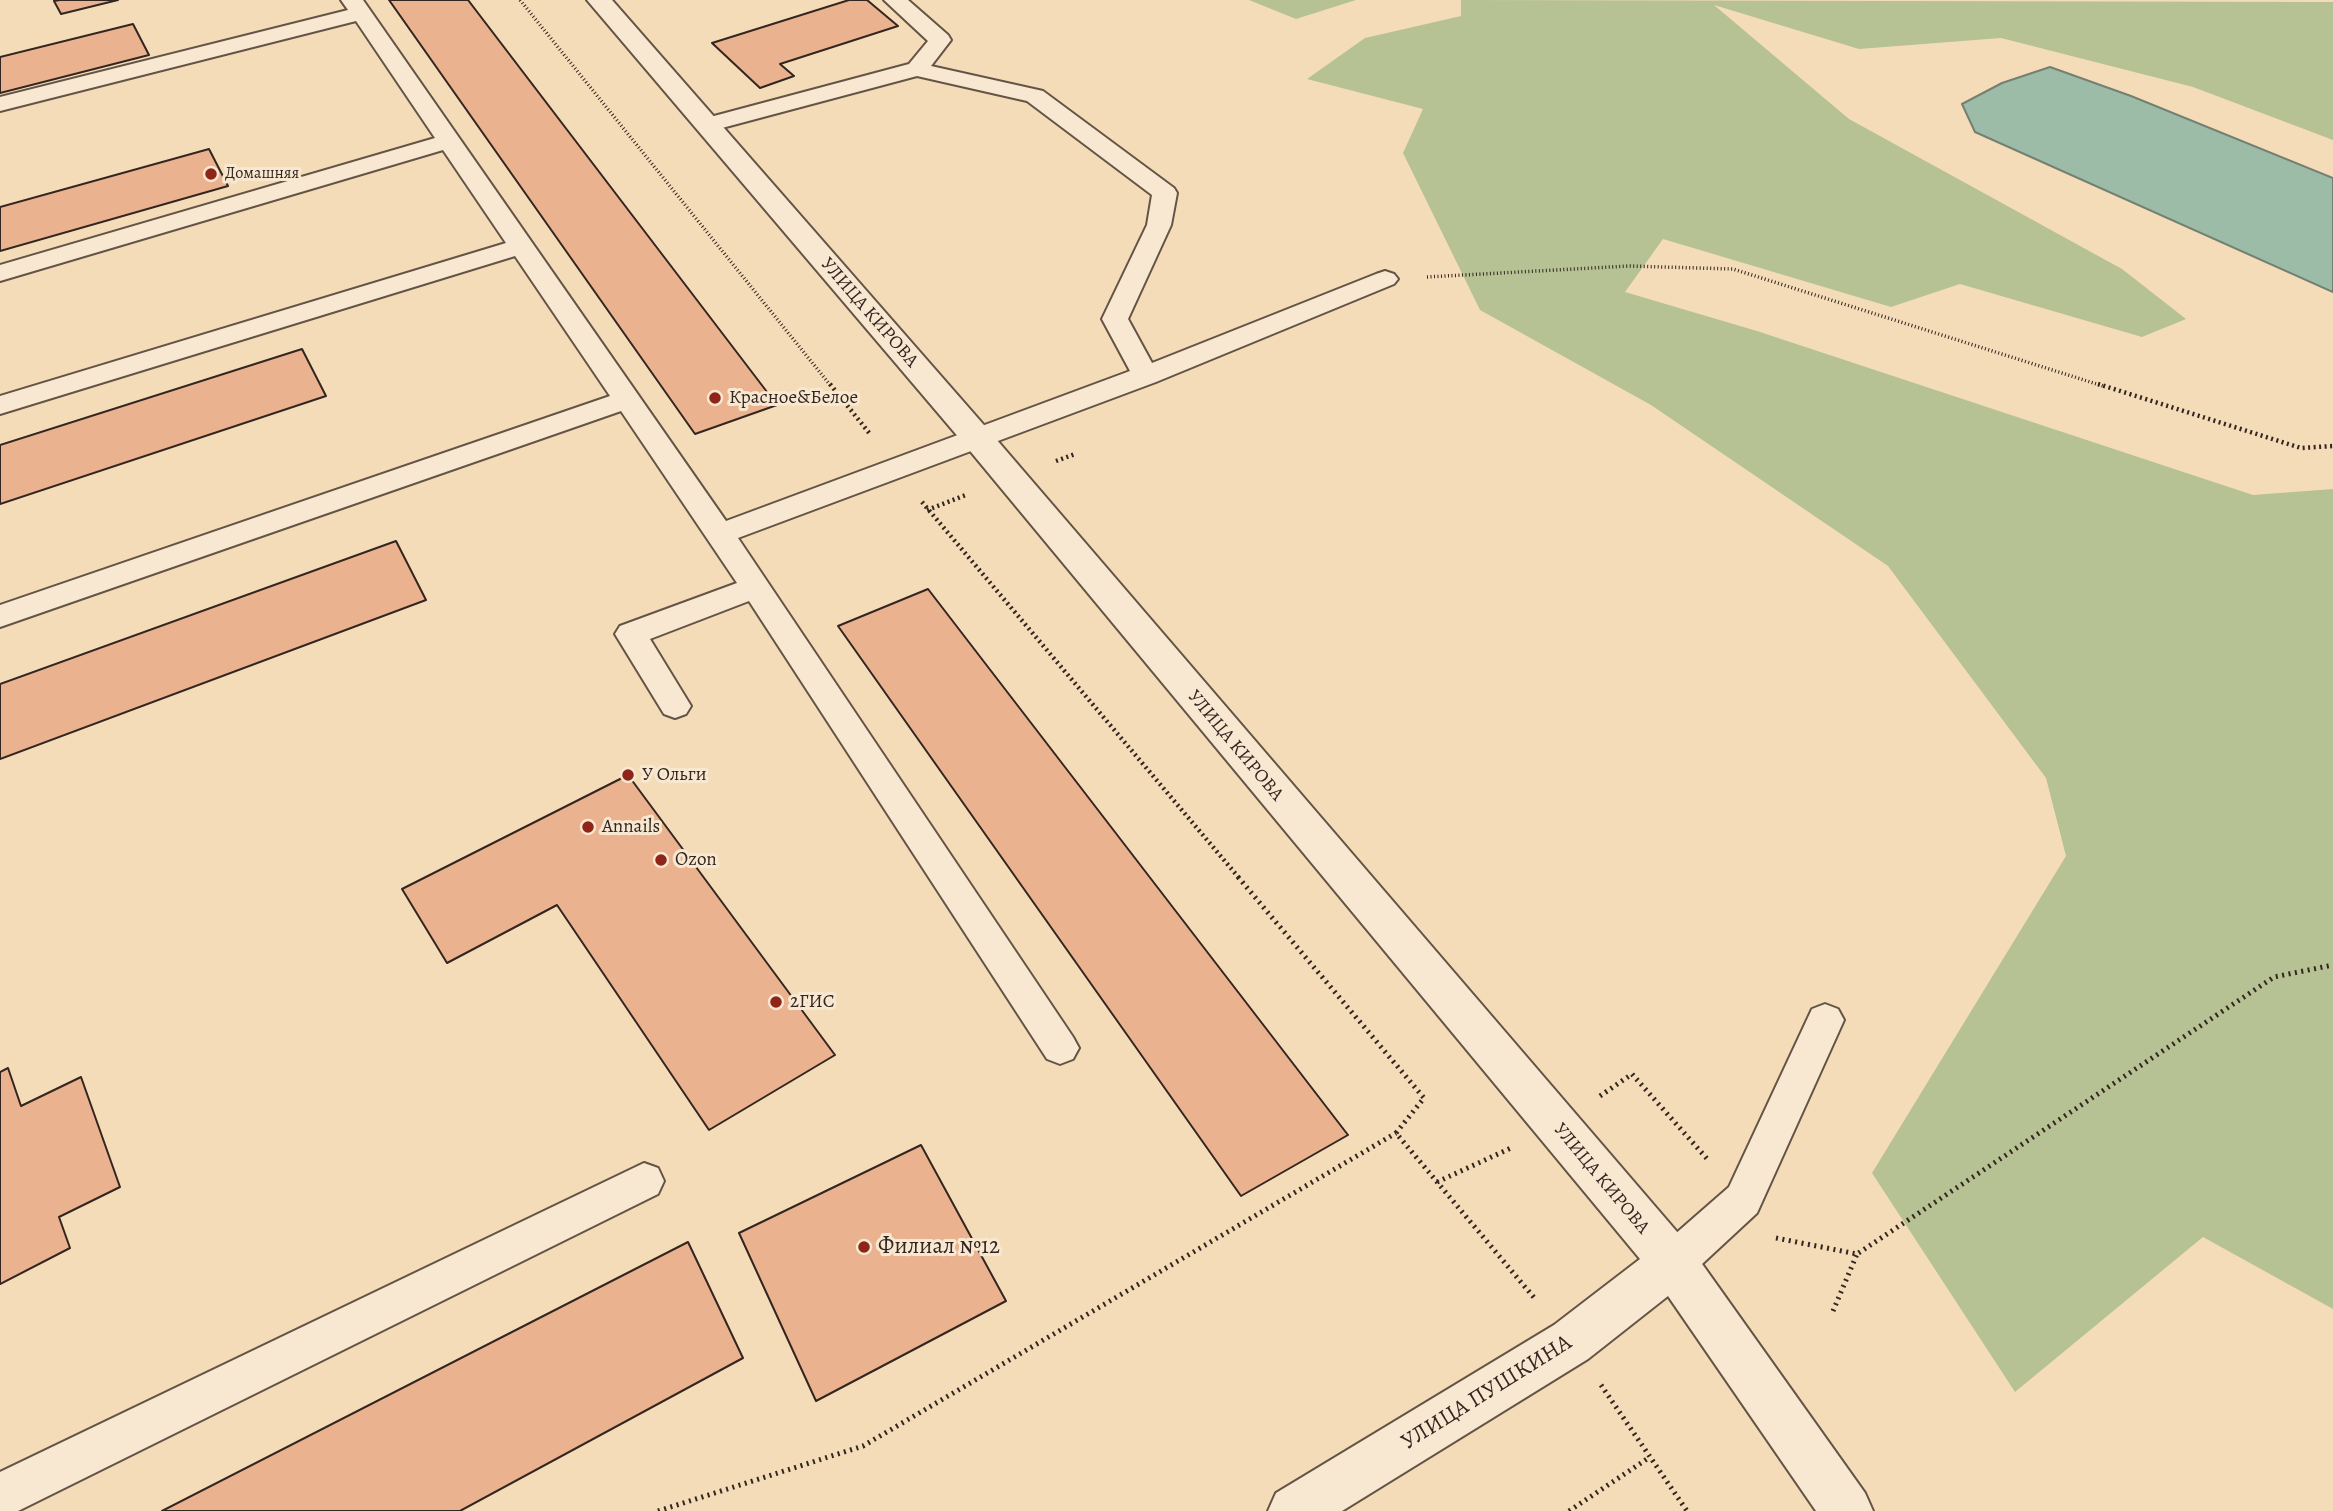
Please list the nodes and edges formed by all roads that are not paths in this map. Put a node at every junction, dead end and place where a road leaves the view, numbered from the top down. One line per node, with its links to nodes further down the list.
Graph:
1 (599, 0): 6 (street, УЛИЦА КИРОВА)
2 (895, 0): 4 (lane)
3 (356, 6): 5 (lane); 7 (lane)
4 (917, 69): 6 (lane); 11 (lane)
5 (0, 104)
6 (707, 125): 14 (street, УЛИЦА КИРОВА)
7 (449, 141): 8 (lane); 9 (lane)
8 (522, 246): 12 (lane); 13 (lane)
9 (0, 273)
10 (1385, 279): 11 (lane)
11 (1146, 376): 14 (lane)
12 (629, 400): 15 (lane); 17 (lane)
13 (0, 405)
14 (978, 439): 15 (lane); 22 (street, УЛИЦА КИРОВА)
15 (718, 534): 16 (lane)
16 (756, 587): 18 (lane); 20 (lane)
17 (0, 616)
18 (675, 706)
19 (1825, 1020): 22 (lane)
20 (1060, 1048)
21 (644, 1181): 23 (lane)
22 (1672, 1264): 24 (street, УЛИЦА ПУШКИНА); 25 (street, УЛИЦА КИРОВА)
23 (0, 1496)
24 (1294, 1511)
25 (1847, 1511)

